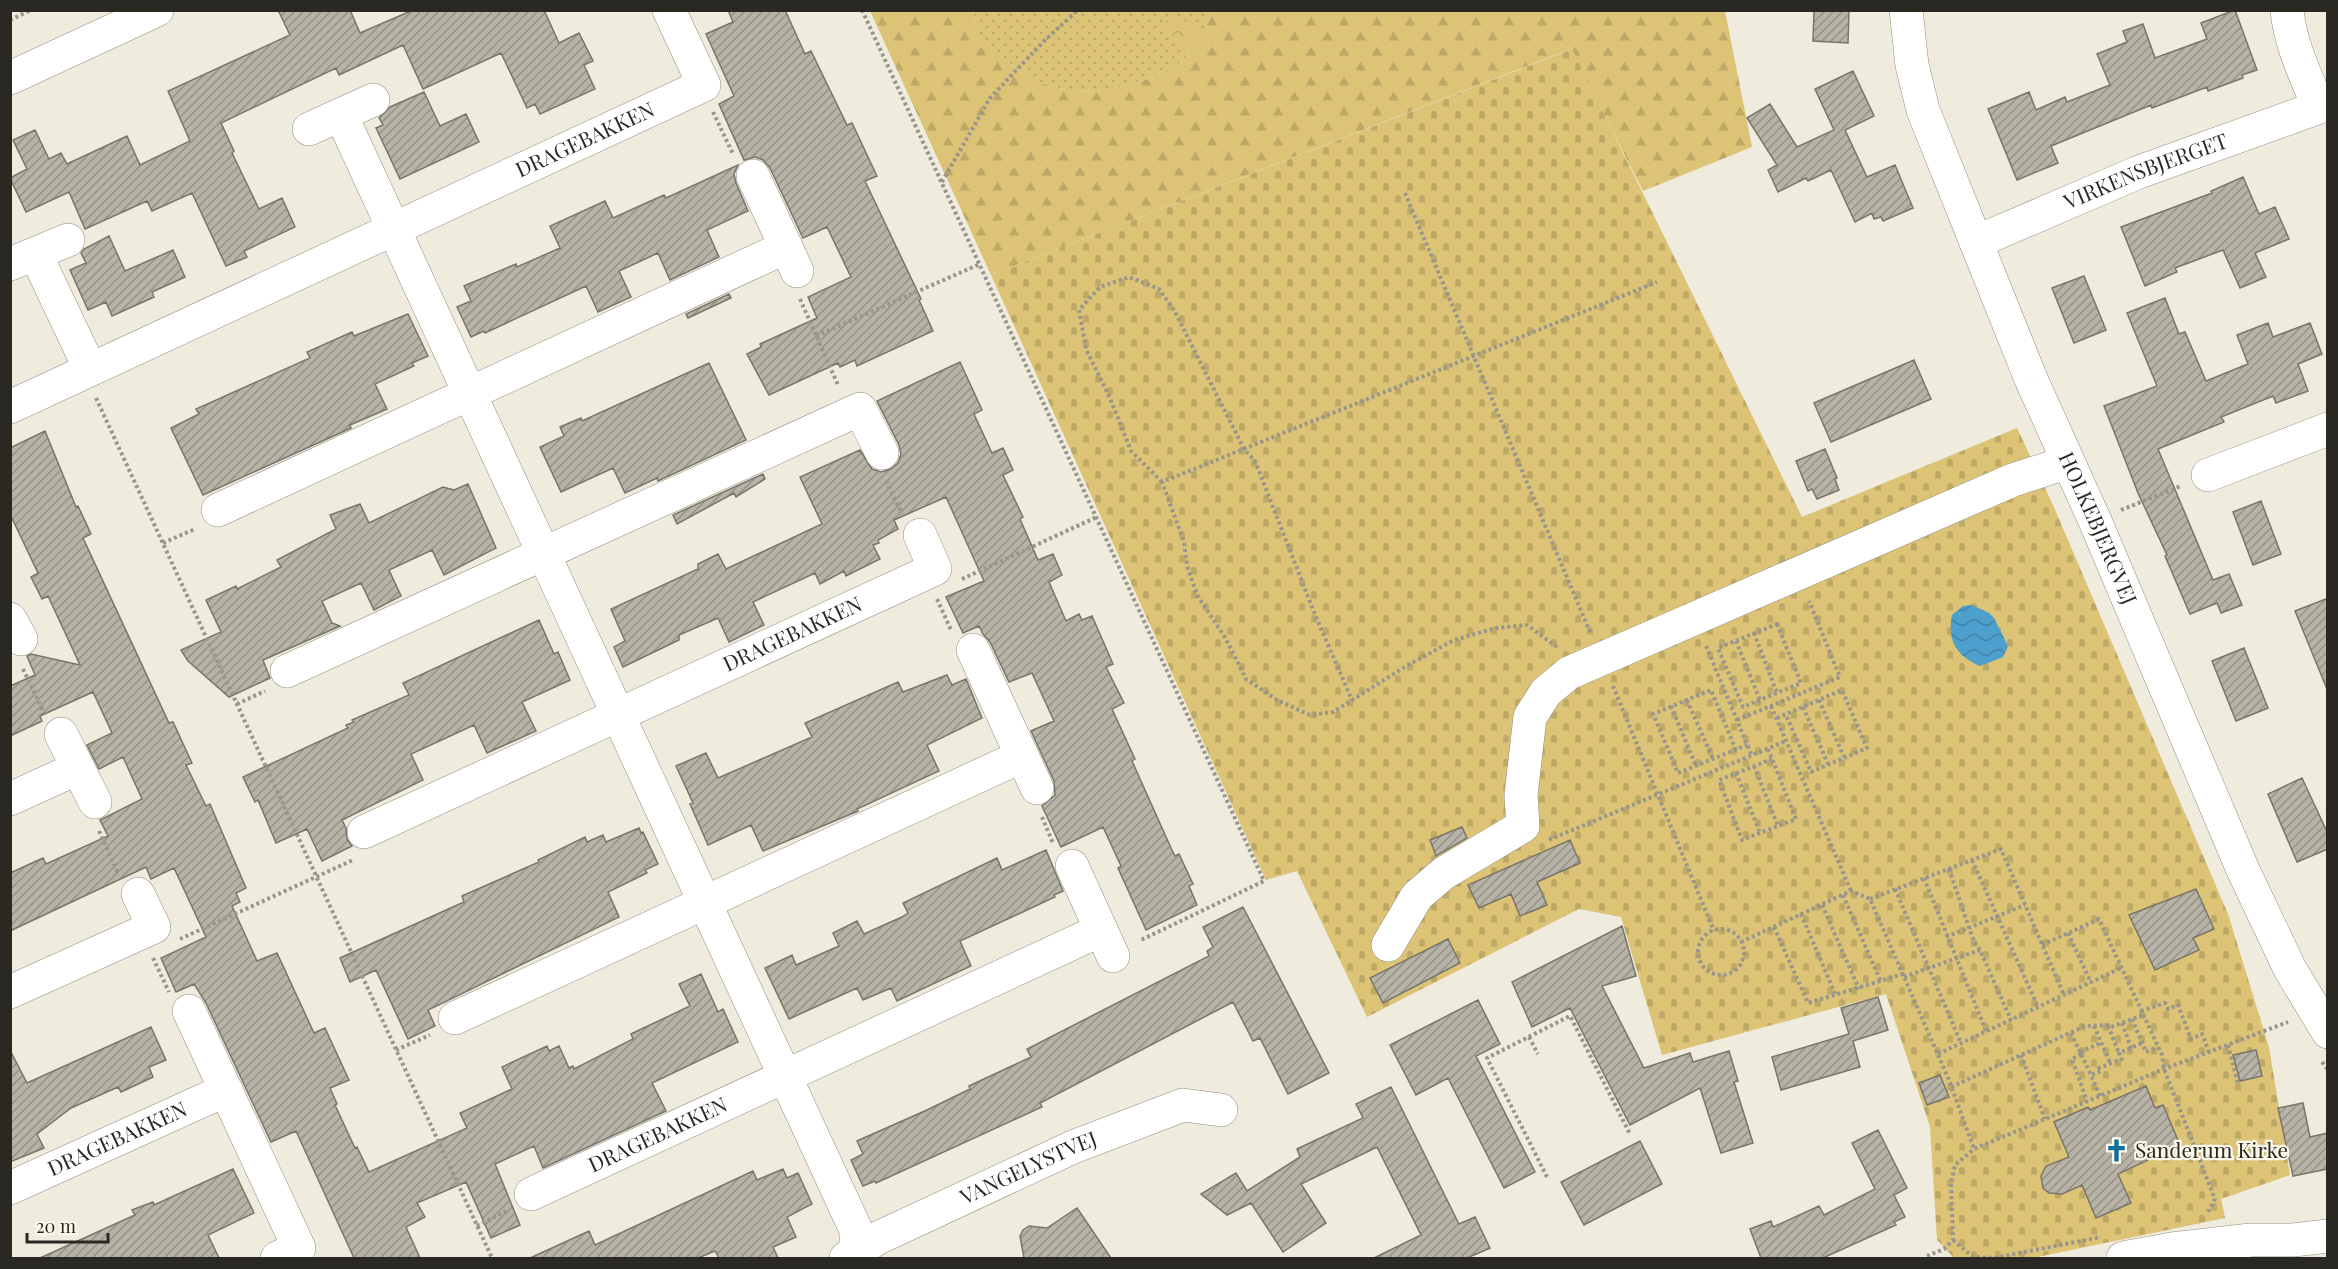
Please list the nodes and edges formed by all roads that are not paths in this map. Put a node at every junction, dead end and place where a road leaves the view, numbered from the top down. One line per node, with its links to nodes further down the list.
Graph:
1 (157, 10): 5 (street)
2 (669, 10): 11 (street, DRAGEBAKKEN)
3 (1906, 10): 13 (street, HOLKEBJERGVEJ)
4 (2287, 10): 7 (street, VIRKENSBJERGET)
5 (10, 78)
6 (373, 100): 8 (street)
7 (2323, 105): 13 (street, VIRKENSBJERGET)
8 (341, 115): 9 (street); 11 (street)
9 (309, 129)
10 (753, 176): 16 (street)
11 (393, 228): 15 (street, DRAGEBAKKEN); 16 (street)
12 (68, 240): 14 (street)
13 (1977, 242): 20 (street, HOLKEBJERGVEJ)
14 (23, 260): 15 (street)
15 (87, 371): 17 (street, DRAGEBAKKEN)
16 (470, 393): 22 (street); 24 (street)
17 (10, 407)
18 (2328, 429): 21 (street)
19 (882, 453): 24 (street)
20 (2068, 462): 38 (street); 42 (street, HOLKEBJERGVEJ)
21 (2208, 475)
22 (218, 510)
23 (920, 535): 27 (street, DRAGEBAKKEN)
24 (544, 554): 26 (street); 27 (street)
25 (973, 650): 29 (street)
26 (287, 671)
27 (618, 715): 34 (street, DRAGEBAKKEN); 37 (street)
28 (61, 734): 30 (street)
29 (1022, 756): 31 (street); 37 (street)
30 (78, 768): 32 (street); 33 (street)
31 (1037, 789)
32 (10, 799)
33 (95, 802)
34 (364, 832)
35 (1072, 866): 43 (street, DRAGEBAKKEN)
36 (138, 894): 39 (street)
37 (705, 901): 41 (street); 43 (street)
38 (1388, 945)
39 (10, 992)
40 (189, 1011): 44 (street)
41 (455, 1018)
42 (2321, 1022)
43 (785, 1076): 47 (street, DRAGEBAKKEN); 52 (street)
44 (226, 1090): 46 (street, DRAGEBAKKEN); 53 (street)
45 (1221, 1110): 52 (street, VANGELYSTVEJ)
46 (10, 1188)
47 (531, 1194)
48 (2328, 1236): 49 (street)
49 (2251, 1240): 51 (street); 54 (street)
50 (2115, 1247): 51 (street)
51 (2174, 1254)
52 (851, 1255)
53 (277, 1258)
54 (2299, 1258)

